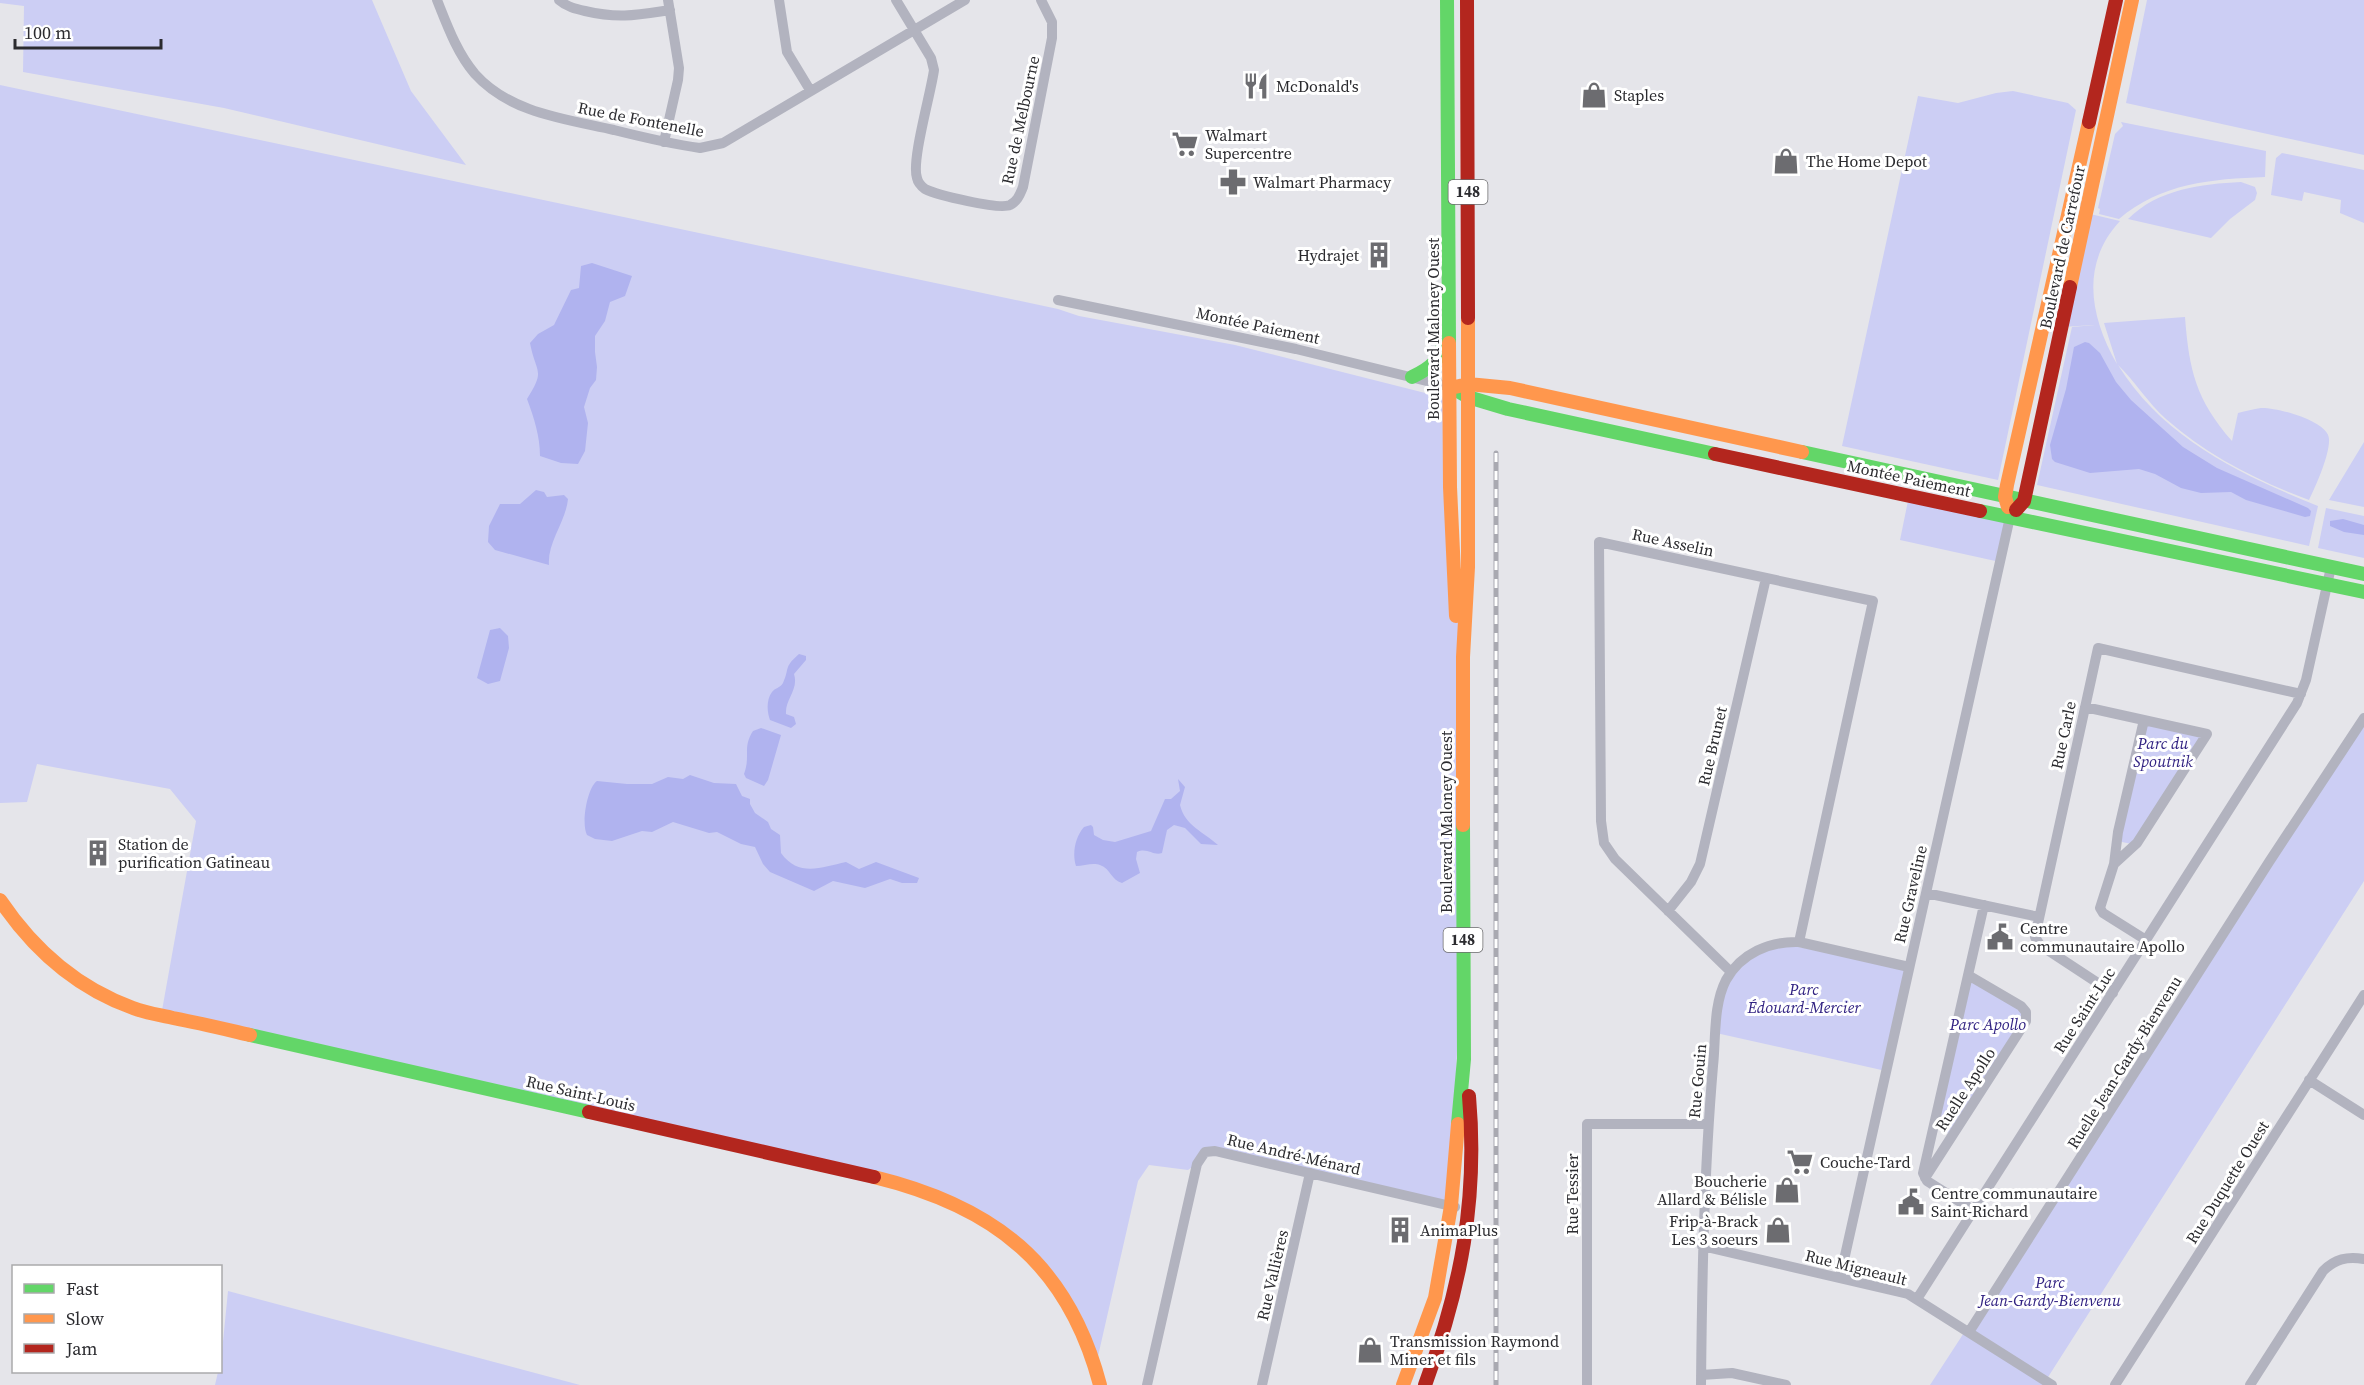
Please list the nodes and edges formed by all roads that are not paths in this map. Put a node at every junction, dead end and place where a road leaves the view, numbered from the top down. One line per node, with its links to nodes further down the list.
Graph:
1 (437, 0): 14 (street, Rue de Fontenelle)
2 (559, 0): 11 (street)
3 (778, 0): 13 (street)
4 (896, 0): 12 (street, Rue de Melbourne)
5 (965, 0): 12 (street, Rue de Fontenelle)
6 (1041, 0): 12 (street, Rue de Melbourne)
7 (1447, 0): 16 (main road, Boulevard Maloney Ouest / 148)
8 (1467, 0): 19 (main road, Boulevard Maloney Ouest / 148)
9 (2116, 0): 20 (main road, Boulevard de Carrefour)
10 (2132, 0): 21 (main road, Boulevard de Carrefour)
11 (669, 5): 14 (street)
12 (912, 30): 13 (street, Rue de Fontenelle)
13 (810, 90): 14 (street, Rue de Fontenelle)
14 (664, 141)
15 (1058, 300): 17 (street, Montée Paiement)
16 (1450, 301): 17 (main road); 18 (main road, Boulevard Maloney Ouest / 148)
17 (1412, 377): 18 (street, Montée Paiement)
18 (1451, 387): 19 (main road, Montée Paiement); 28 (main road, Boulevard Maloney Ouest / 148)
19 (1468, 391): 20 (main road, Montée Paiement); 22 (main road, Montée Paiement); 28 (main road, Boulevard Maloney Ouest / 148)
20 (2005, 497): 21 (main road, Montée Paiement); 22 (main road)
21 (2024, 501): 22 (main road); 23 (main road, Montée Paiement)
22 (2010, 517): 26 (main road, Montée Paiement); 34 (street, Rue Graveline)
23 (2331, 567): 24 (main road, Montée Paiement); 26 (street, Rue Saint-Luc)
24 (2364, 574)
25 (1766, 578): 37 (street, Rue Brunet); 37 (street, Rue Asselin); 40 (street, Rue Asselin)
26 (2328, 584): 27 (main road, Montée Paiement); 29 (street, Rue Saint-Luc)
27 (2364, 592)
28 (1463, 657): 46 (main road, Boulevard Maloney Ouest / 148)
29 (2301, 694): 30 (street, Rue Carle); 39 (street, Rue Saint-Luc)
30 (2085, 707): 32 (street); 38 (street, Rue Carle)
31 (2364, 718): 59 (street, Ruelle Jean-Gardy-Bienvenu)
32 (2144, 720): 33 (street); 33 (street)
33 (2114, 864): 39 (street)
34 (1926, 893): 36 (street); 41 (street, Rue Graveline)
35 (0, 900): 61 (main road, Rue Saint-Louis)
36 (1984, 905): 38 (street); 43 (street, Ruelle Apollo)
37 (1668, 911): 42 (street, Rue Asselin)
38 (2039, 917): 44 (street, Rue Carle)
39 (2146, 940): 44 (street, Rue Saint-Luc)
40 (1799, 942): 41 (street, Rue Gouin); 42 (street, Rue Gouin)
41 (1910, 967): 57 (street, Rue Graveline)
42 (1731, 972): 49 (street, Rue Gouin)
43 (1968, 975): 51 (street, Ruelle Apollo); 51 (street, Ruelle Apollo)
44 (2113, 993): 53 (street, Rue Saint-Luc)
45 (2364, 995): 47 (street, Rue Duquette Ouest)
46 (1464, 1059): 52 (main road, Boulevard Maloney Ouest / 148); 54 (main road, Boulevard Maloney Ouest / 148)
47 (2310, 1080): 48 (street); 69 (street, Rue Duquette Ouest)
48 (2364, 1115)
49 (1708, 1124): 55 (street, Rue Gouin); 66 (street, Rue Tessier)
50 (1310, 1173): 52 (street, Rue André-Ménard); 62 (street, Rue André-Ménard); 63 (street, Rue Vallières)
51 (1925, 1178): 53 (street)
52 (1451, 1206): 54 (street, Rue André-Ménard); 64 (main road, Boulevard Maloney Ouest / 148)
53 (1974, 1210): 58 (street, Rue Saint-Luc)
54 (1470, 1211): 65 (main road, Boulevard Maloney Ouest / 148)
55 (1702, 1246): 57 (street, Rue Migneault); 60 (street, Rue Gouin)
56 (2364, 1259): 70 (street)
57 (1840, 1278): 58 (street, Rue Migneault)
58 (1917, 1299): 59 (street, Rue Migneault)
59 (1969, 1332): 68 (street, Rue Migneault)
60 (1701, 1380): 67 (street)
61 (1100, 1385)
62 (1147, 1385)
63 (1262, 1385)
64 (1403, 1385)
65 (1425, 1385)
66 (1587, 1385)
67 (1786, 1385)
68 (2052, 1385)
69 (2115, 1385)
70 (2250, 1385)

